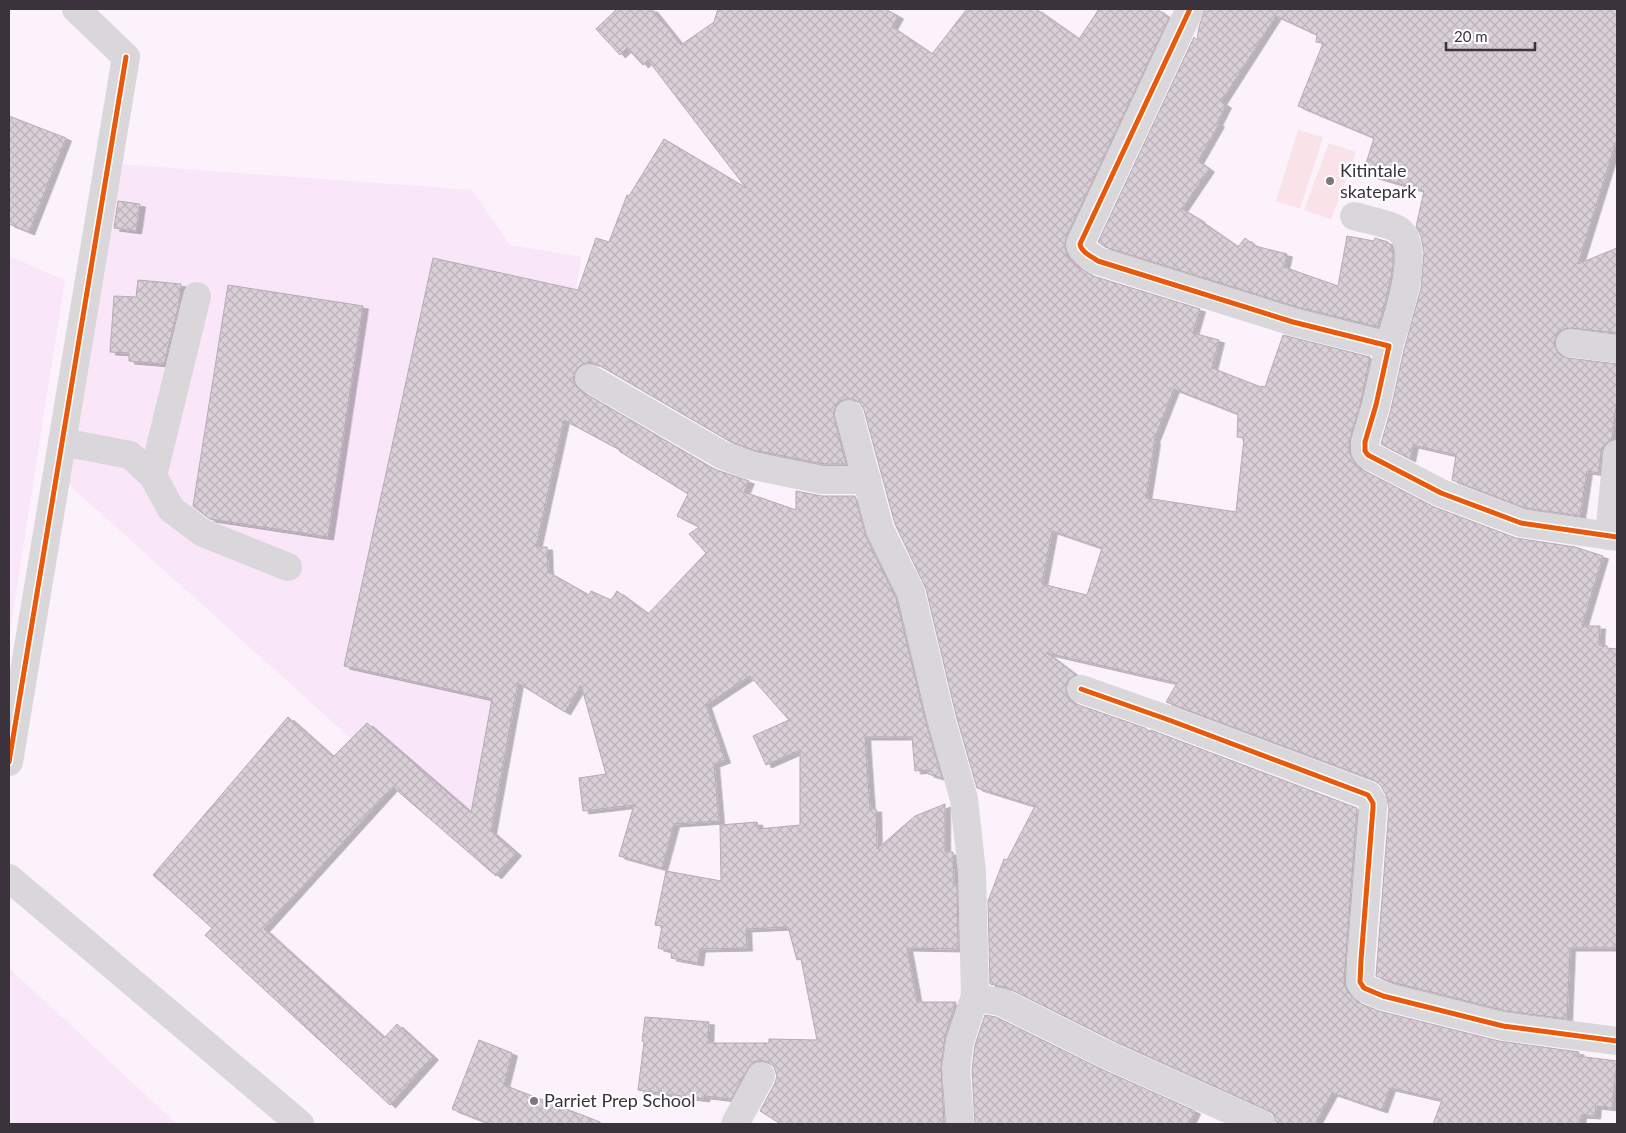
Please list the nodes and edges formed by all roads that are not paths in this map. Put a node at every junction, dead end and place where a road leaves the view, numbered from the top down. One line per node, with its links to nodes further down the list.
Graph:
1 (76, 9): 10 (street)
2 (1190, 9): 6 (street)
3 (1354, 216): 6 (street)
4 (197, 296): 12 (street)
5 (1570, 342): 7 (street)
6 (1389, 346): 14 (street)
7 (1617, 349)
8 (589, 378): 13 (street)
9 (849, 414): 13 (street)
10 (62, 442): 12 (street); 17 (street)
11 (1617, 454): 14 (street)
12 (153, 476): 15 (street)
13 (867, 480): 19 (street)
14 (1613, 536)
15 (288, 567)
16 (1081, 689): 20 (street)
17 (9, 762)
18 (9, 878): 22 (street)
19 (975, 996): 24 (street); 25 (street)
20 (1617, 1041)
21 (761, 1076): 23 (street)
22 (300, 1124)
23 (735, 1124)
24 (960, 1124)
25 (1261, 1124)

